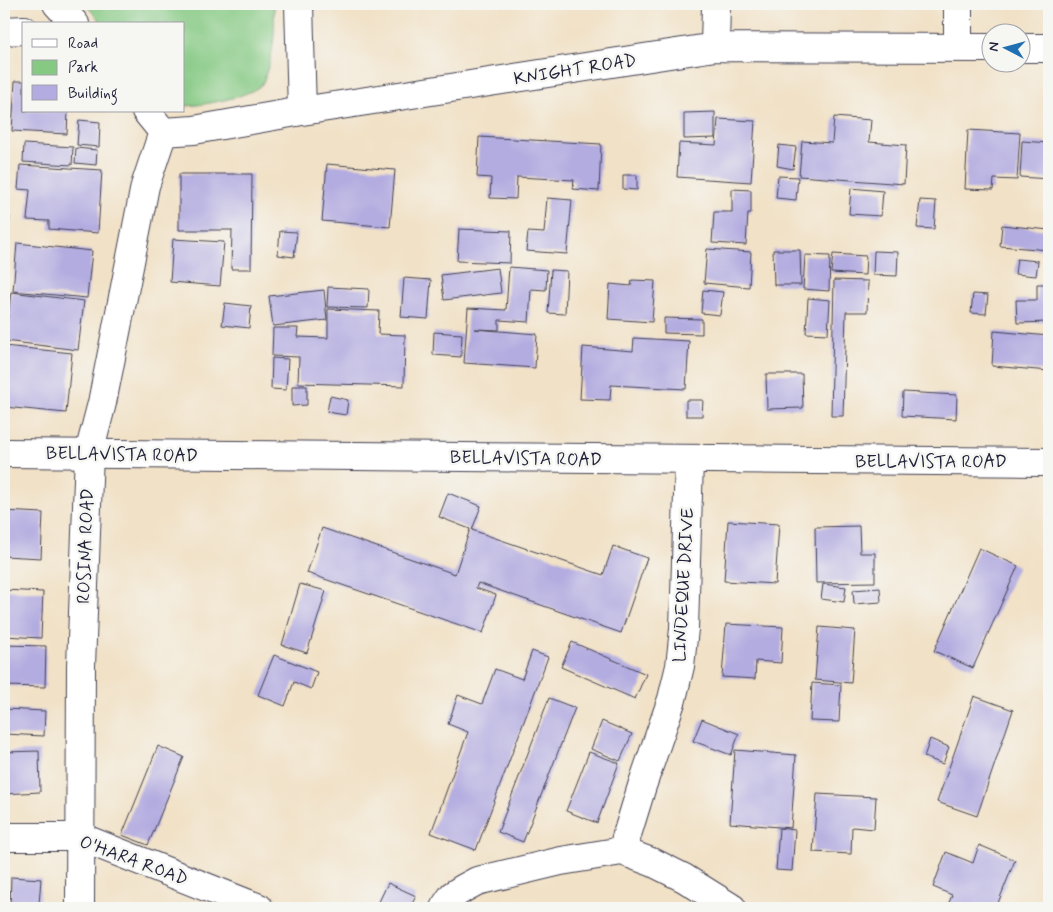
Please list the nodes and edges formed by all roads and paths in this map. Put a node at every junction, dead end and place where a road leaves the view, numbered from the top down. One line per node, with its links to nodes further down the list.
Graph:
1 (57, 4): 5 (street)
2 (299, 4): 13 (street)
3 (716, 4): 8 (street)
4 (958, 4): 9 (street)
5 (73, 22)
6 (22, 30): 7 (street)
7 (4, 31)
8 (715, 48): 9 (street, KNIGHT ROAD); 13 (street, KNIGHT ROAD)
9 (958, 48): 10 (street, KNIGHT ROAD)
10 (980, 48)
11 (1030, 48): 12 (street)
12 (1049, 48)
13 (302, 111): 15 (street, KNIGHT ROAD)
14 (147, 112): 15 (street)
15 (163, 132): 17 (street, ROSINA ROAD)
16 (4, 453): 17 (street, BELLAVISTA ROAD)
17 (89, 453): 18 (street, BELLAVISTA ROAD); 21 (street, ROSINA ROAD)
18 (689, 460): 19 (street, BELLAVISTA ROAD); 22 (street, LINDEQUE DRIVE)
19 (1049, 462)
20 (4, 837): 21 (street, O'HARA ROAD)
21 (80, 837): 23 (street, ROSINA ROAD); 24 (street, O'HARA ROAD)
22 (622, 851): 25 (street); 26 (street)
23 (80, 908)
24 (259, 908)
25 (444, 908)
26 (732, 908)

